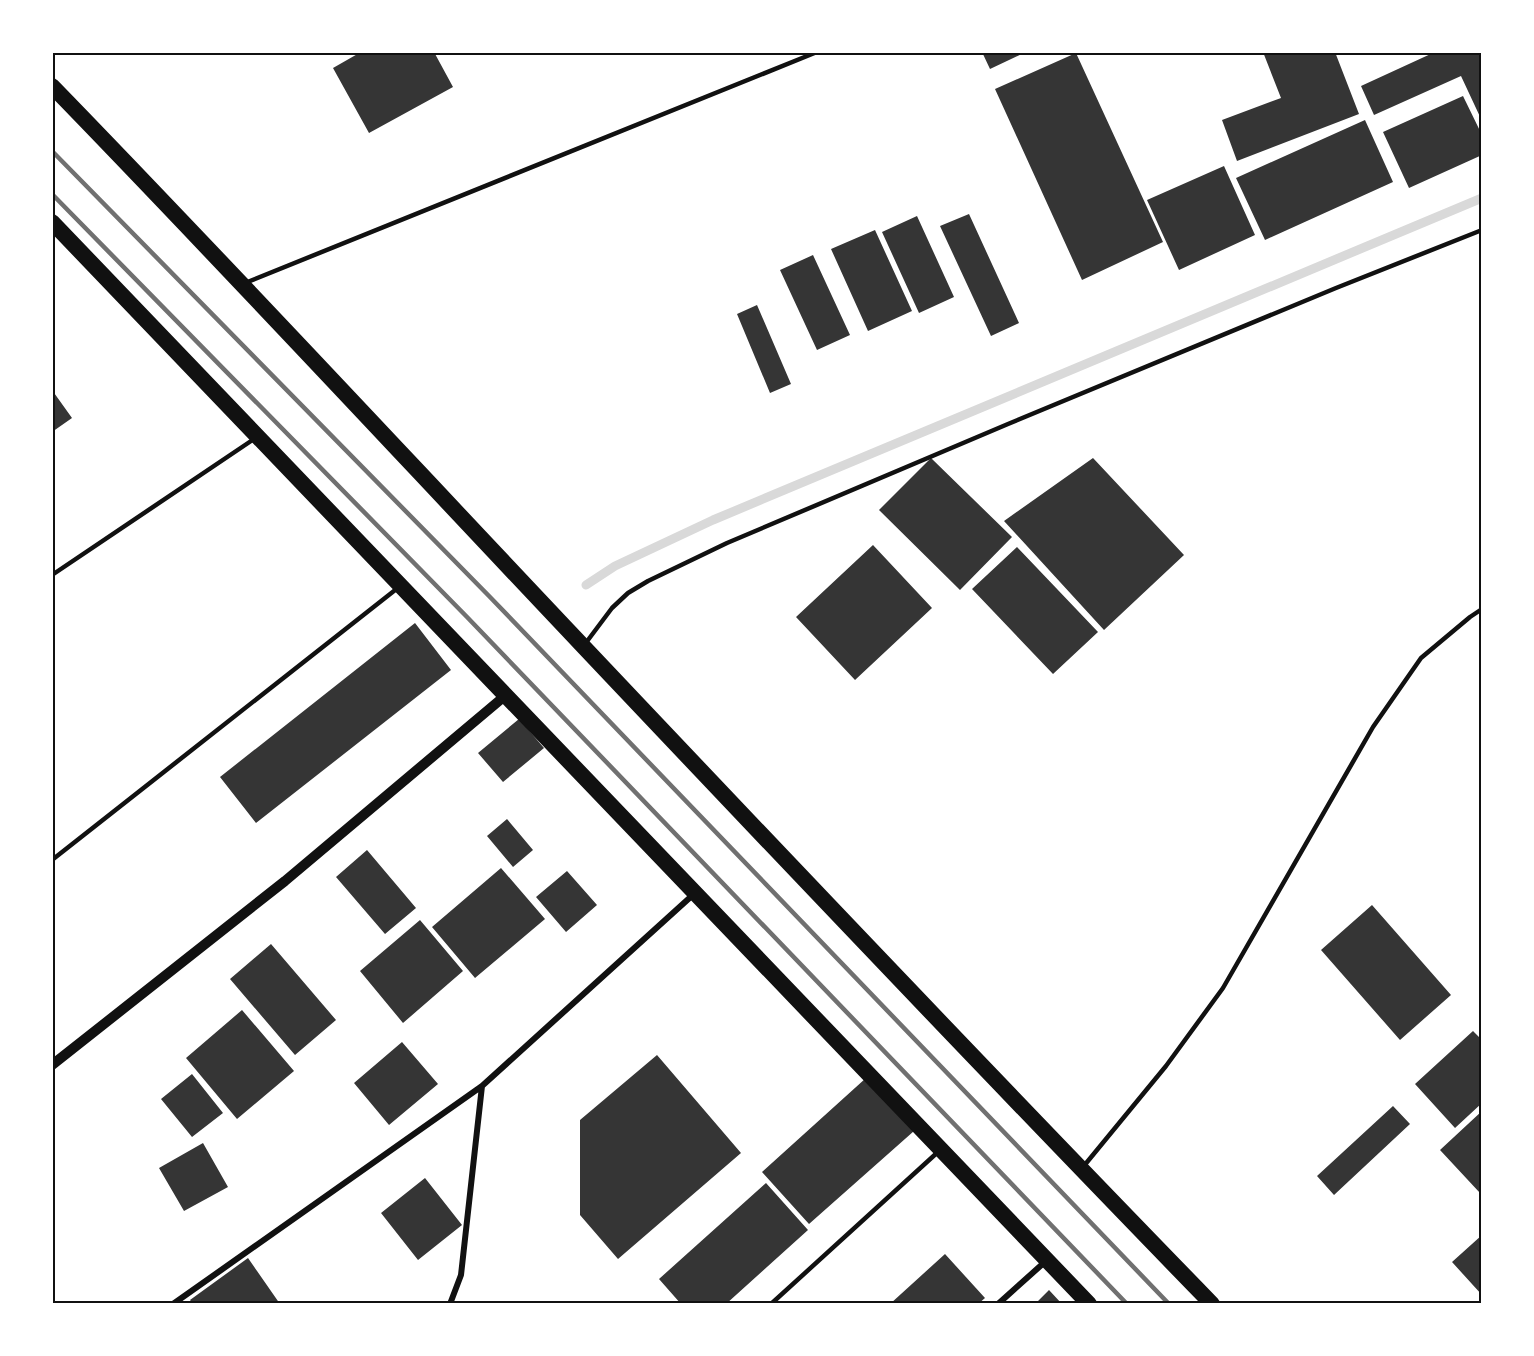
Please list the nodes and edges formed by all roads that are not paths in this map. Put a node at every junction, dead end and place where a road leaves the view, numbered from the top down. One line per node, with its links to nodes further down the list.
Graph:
1 (817, 52): 5 (lane)
2 (52, 86): 5 (highway)
3 (52, 222): 6 (highway)
4 (1482, 230): 10 (lane)
5 (243, 284): 10 (highway)
6 (258, 436): 7 (lane); 8 (highway)
7 (52, 575)
8 (401, 586): 11 (highway); 12 (lane)
9 (1482, 609): 17 (lane)
10 (584, 647): 17 (highway)
11 (506, 695): 13 (highway); 14 (street)
12 (52, 860)
13 (695, 893): 15 (street); 16 (highway)
14 (52, 1065)
15 (482, 1086): 19 (street); 20 (street)
16 (940, 1149): 18 (highway); 21 (lane)
17 (1081, 1169): 24 (highway)
18 (1047, 1260): 22 (street); 23 (highway)
19 (173, 1304)
20 (450, 1304)
21 (771, 1304)
22 (998, 1304)
23 (1089, 1304)
24 (1212, 1304)

